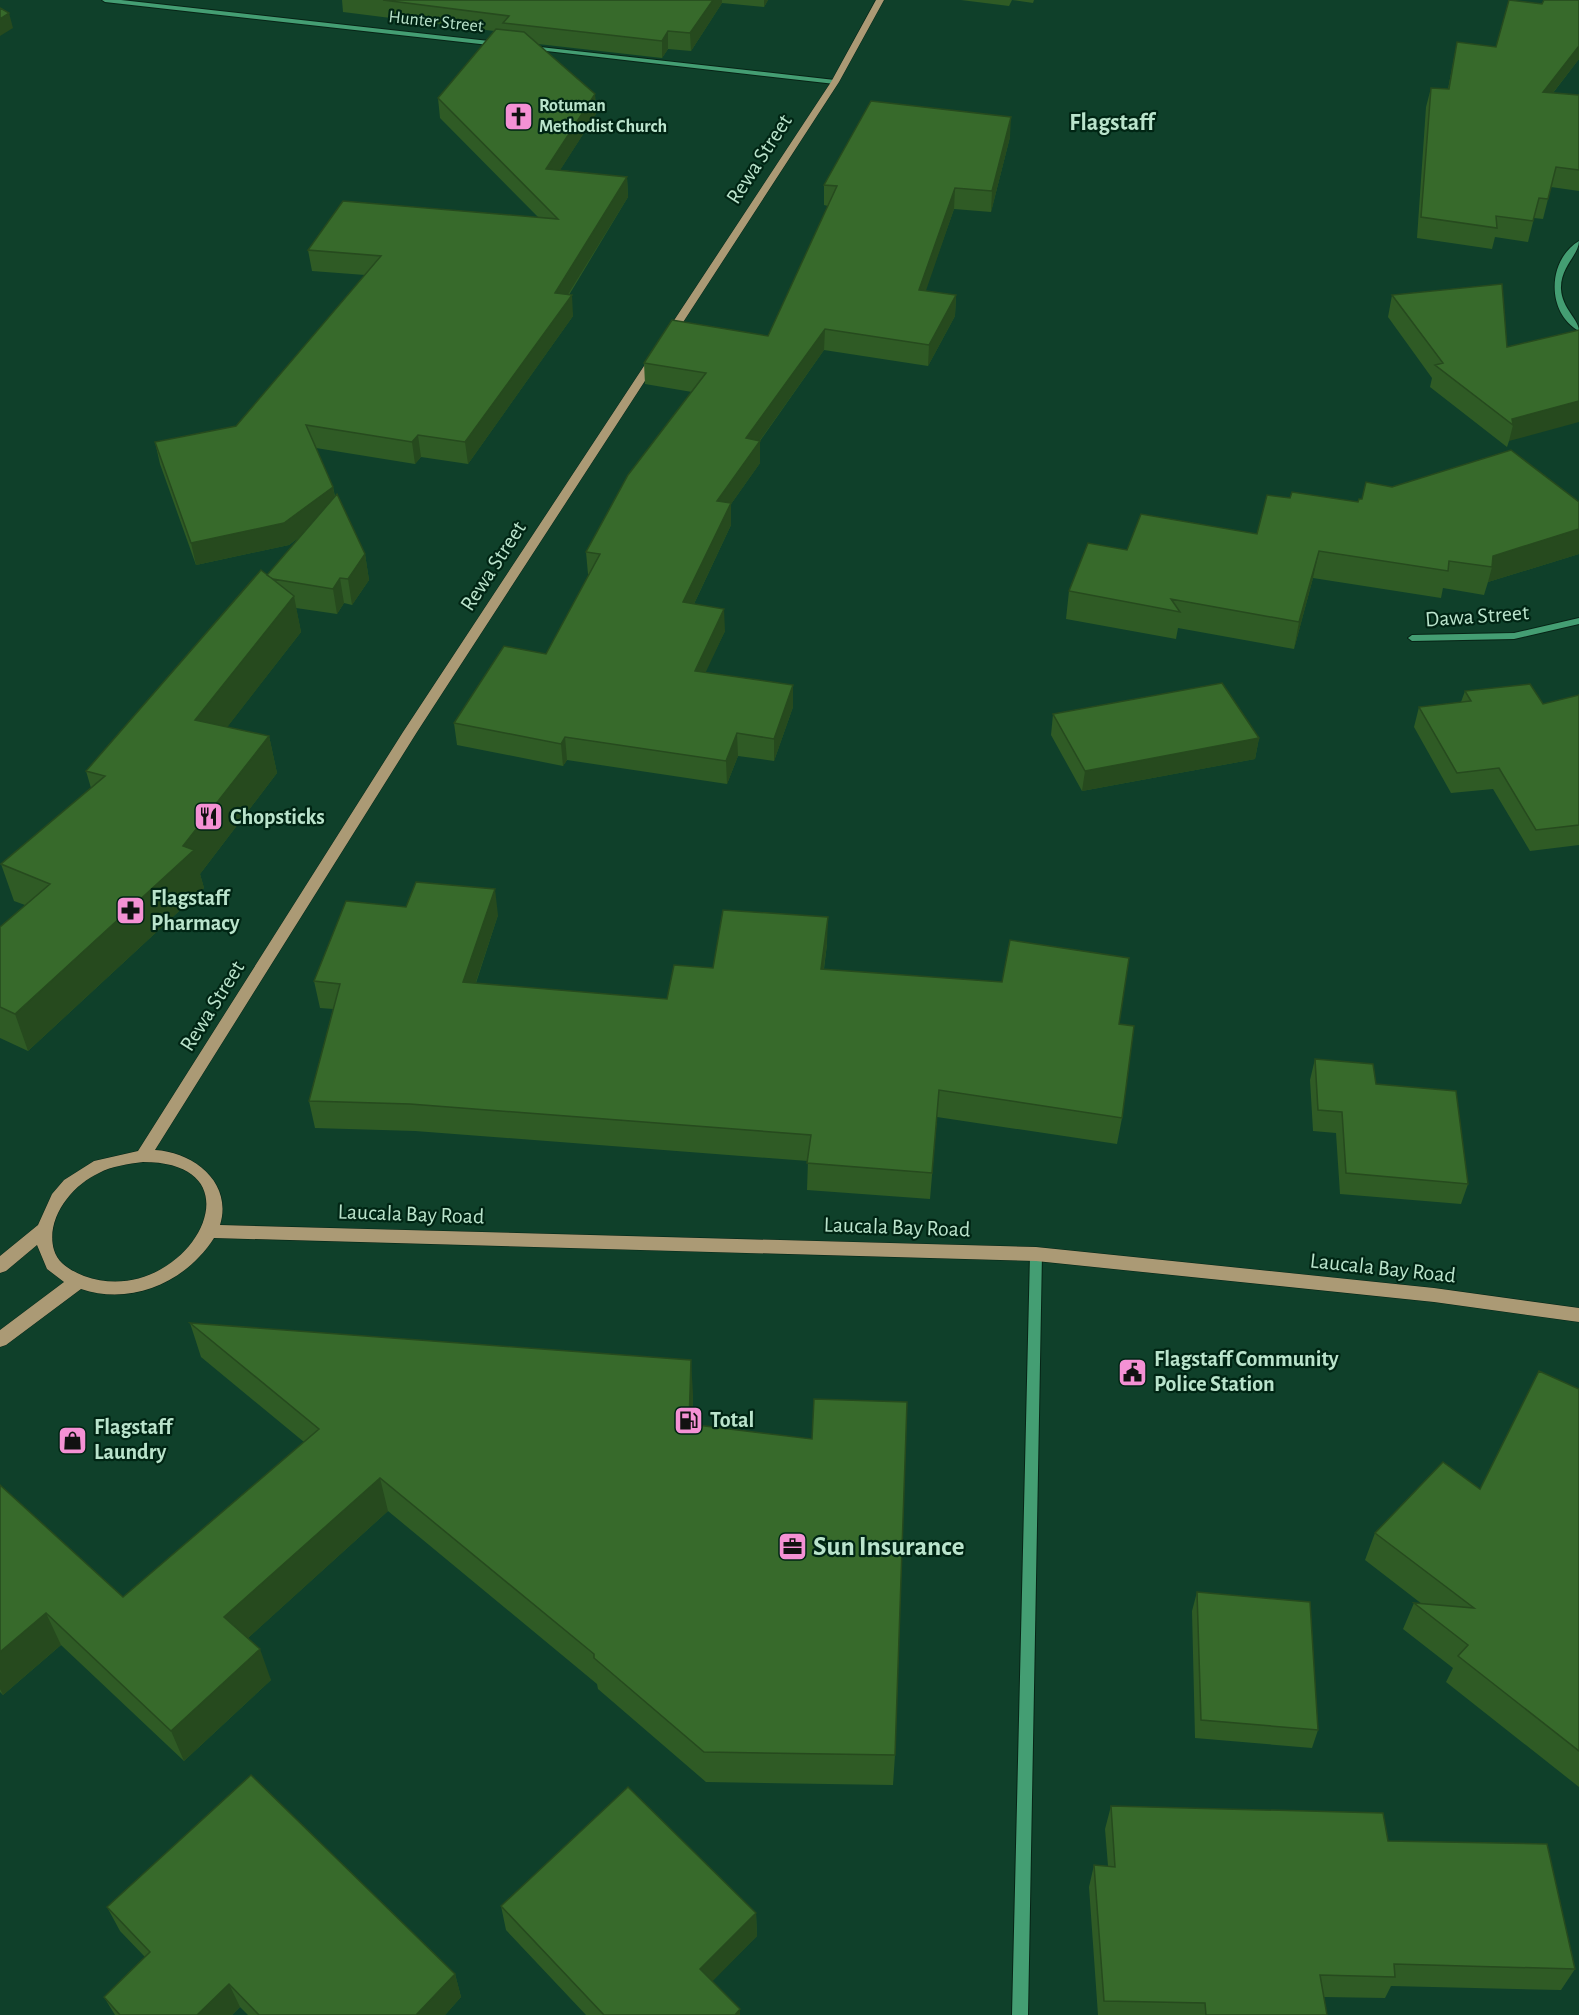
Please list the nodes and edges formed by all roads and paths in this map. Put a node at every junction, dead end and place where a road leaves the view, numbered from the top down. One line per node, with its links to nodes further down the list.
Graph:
1 (105, 0): 3 (street, Hunter Street)
2 (880, 0): 5 (main road, Rewa Street)
3 (505, 45)
4 (517, 46): 5 (street)
5 (835, 82): 10 (main road, Rewa Street)
6 (1579, 243): 7 (street)
7 (1579, 329)
8 (1579, 621): 9 (street, Dawa Street)
9 (1412, 638)
10 (143, 1155): 11 (main road); 12 (main road)
11 (43, 1230): 14 (main road); 15 (main road)
12 (211, 1231): 13 (main road, Laucala Bay Road); 15 (main road)
13 (1036, 1254): 16 (main road, Laucala Bay Road); 18 (street)
14 (0, 1266)
15 (77, 1282): 17 (main road)
16 (1579, 1315)
17 (0, 1340)
18 (1020, 2015)

